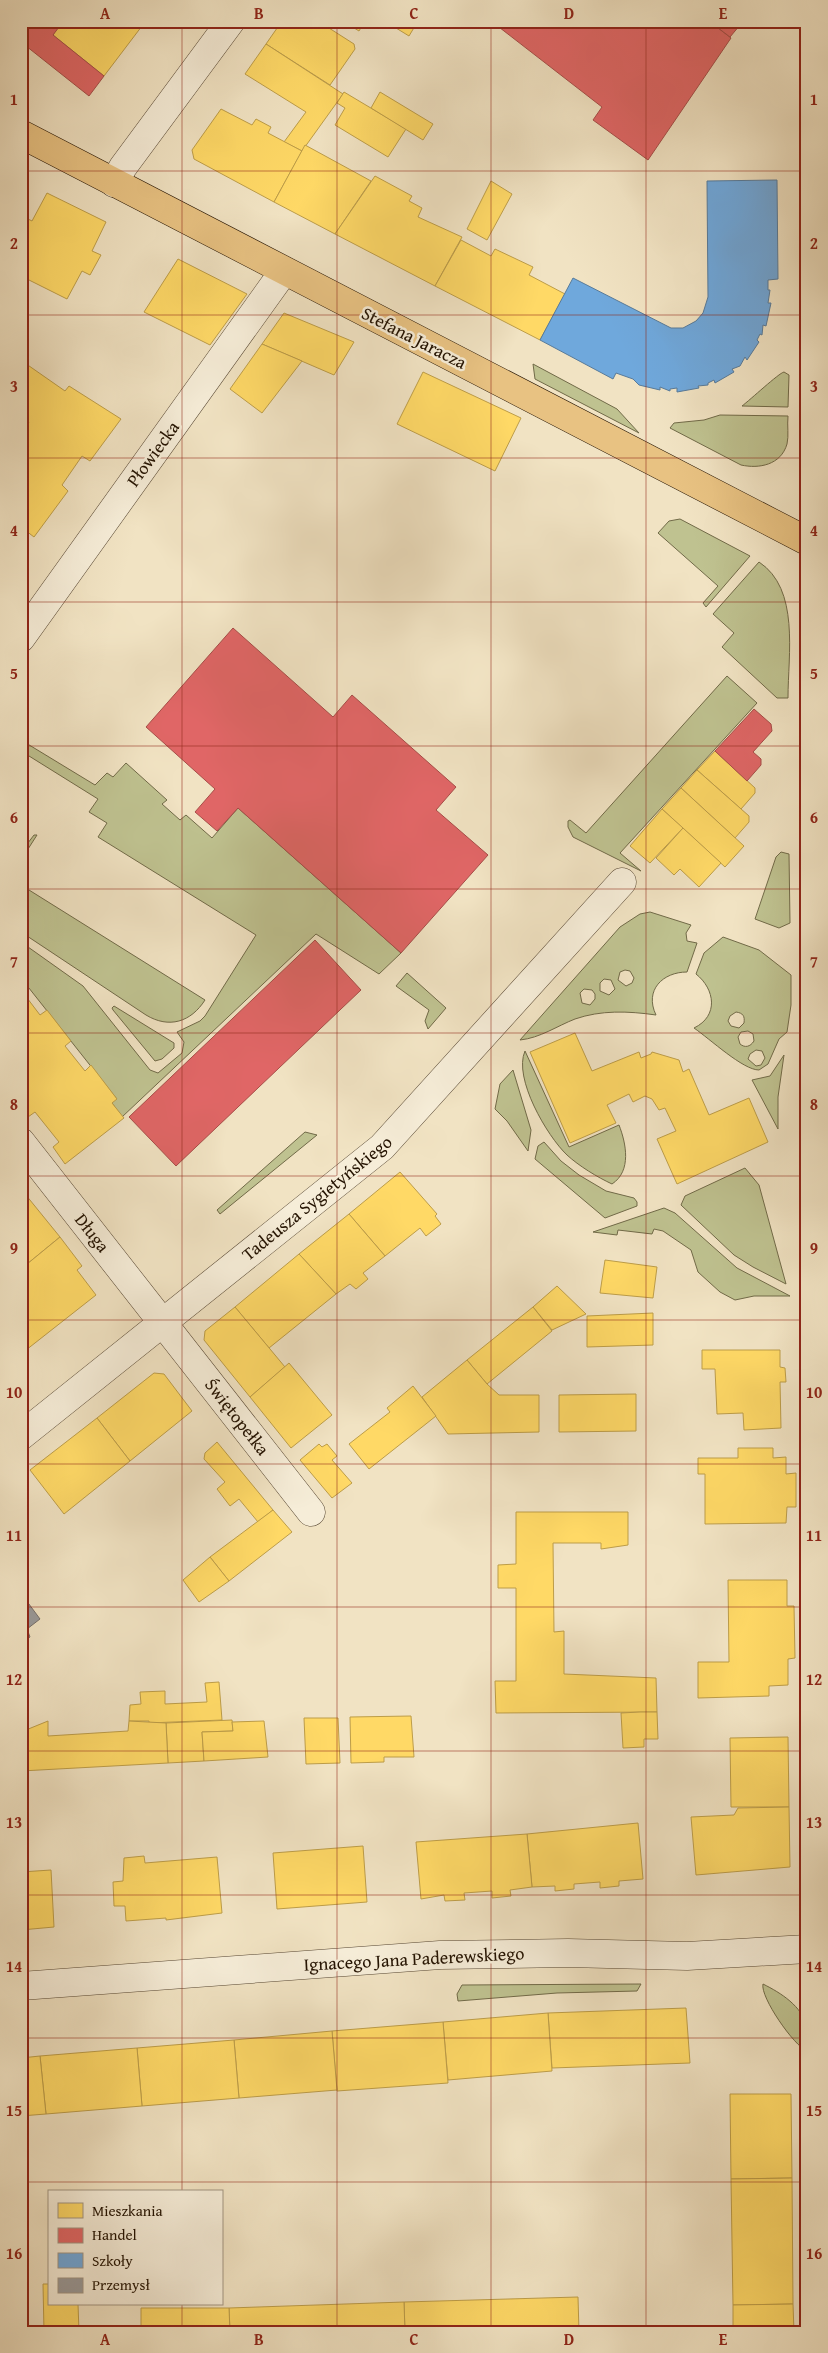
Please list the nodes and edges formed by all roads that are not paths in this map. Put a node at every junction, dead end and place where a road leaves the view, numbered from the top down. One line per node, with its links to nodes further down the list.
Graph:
1 (231, 21): 3 (street)
2 (21, 134): 3 (main road, Stefana Jaracza)
3 (114, 183): 4 (main road, Stefana Jaracza)
4 (284, 271): 5 (main road, Stefana Jaracza); 6 (street, Płowiecka)
5 (807, 541)
6 (21, 638)
7 (622, 882): 9 (street, Tadeusza Sygietyńskiego)
8 (21, 1142): 9 (street, Długa)
9 (162, 1323): 10 (street, Tadeusza Sygietyńskiego); 11 (street, Świętopełka)
10 (21, 1436)
11 (312, 1512)
12 (807, 1949): 13 (street, Ignacego Jana Paderewskiego)
13 (21, 1986)

